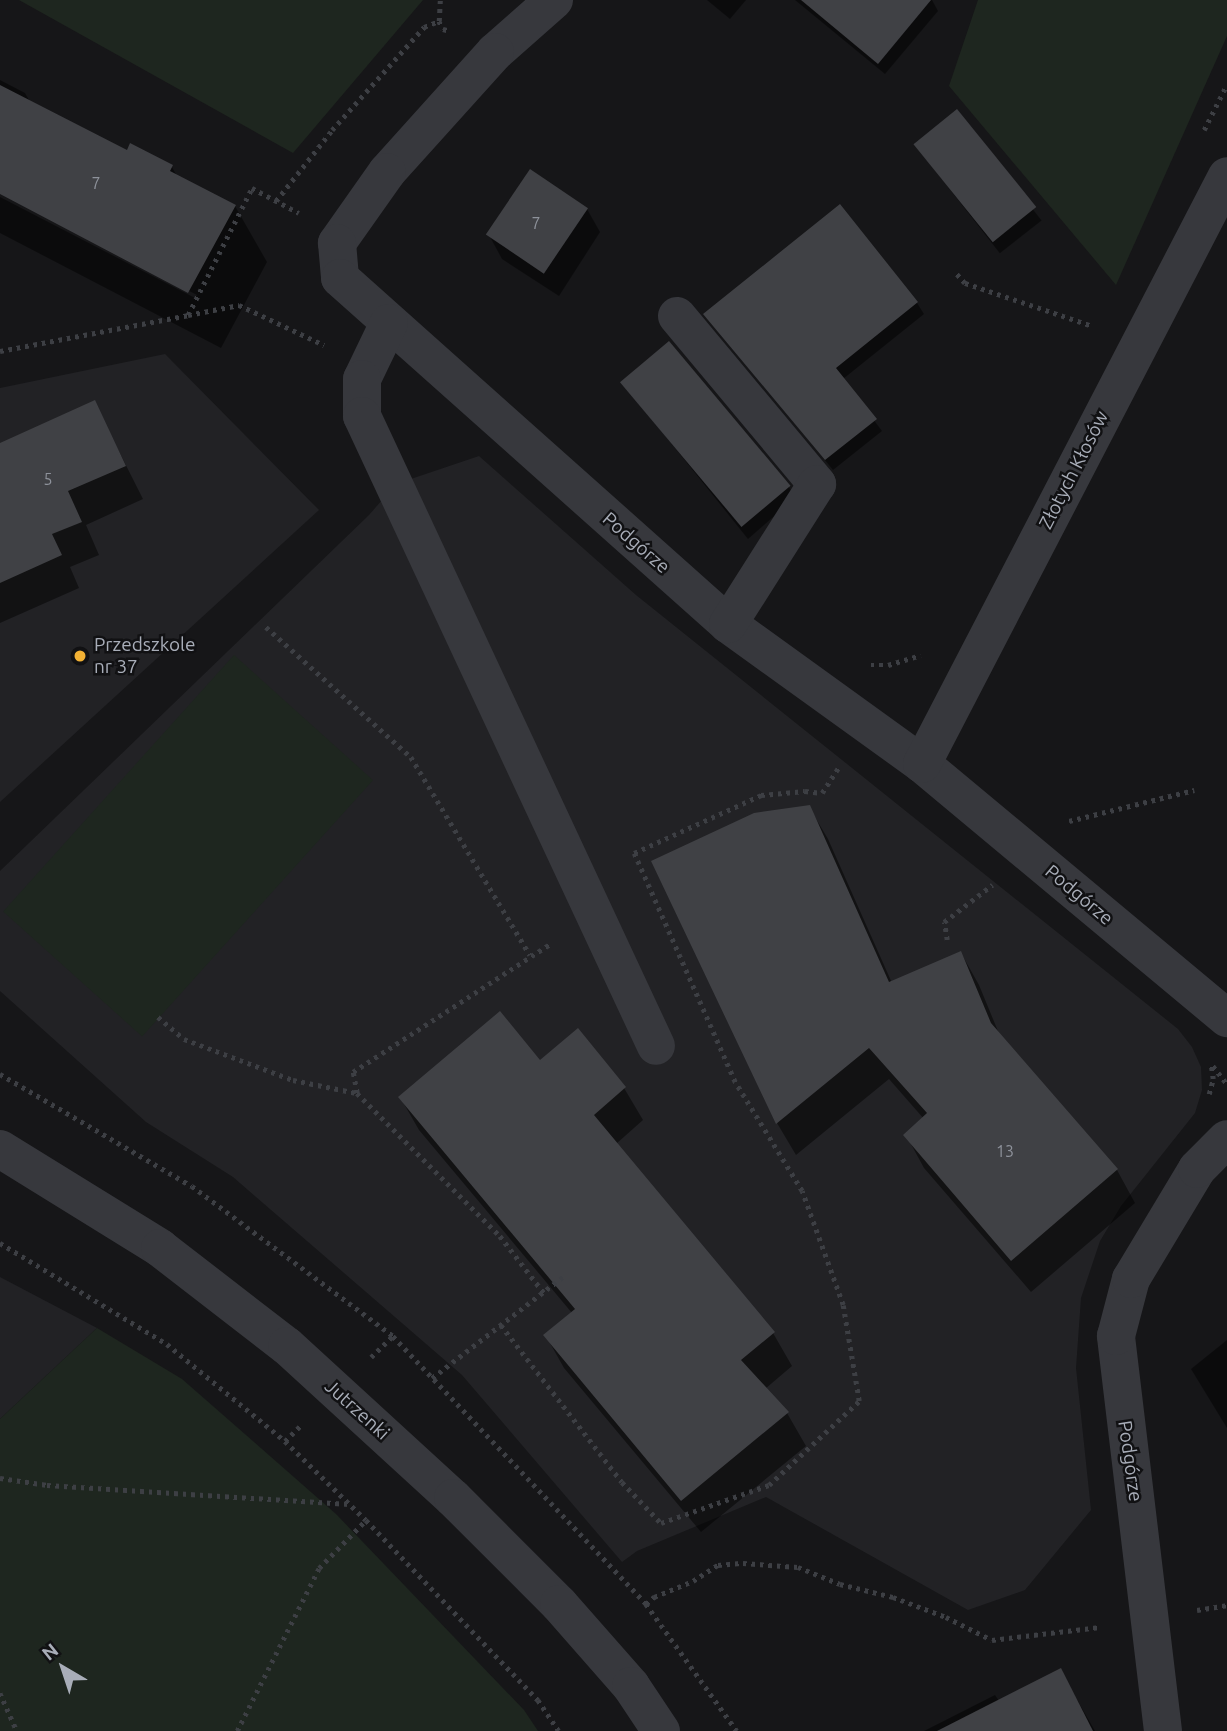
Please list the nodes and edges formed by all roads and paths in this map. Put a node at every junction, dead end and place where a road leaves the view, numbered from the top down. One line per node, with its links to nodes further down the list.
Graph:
1 (440, 0): 3 (path)
2 (554, 0): 12 (street, Podgórze)
3 (439, 21): 4 (path); 7 (path)
4 (455, 30)
5 (1227, 176): 20 (street, Złotych Kłosów)
6 (252, 188): 9 (path)
7 (276, 201)
8 (957, 274): 11 (path)
9 (188, 315): 13 (path); 14 (path)
10 (677, 316): 15 (street)
11 (1079, 321)
12 (389, 323): 14 (street); 15 (street, Podgórze)
13 (0, 351)
14 (369, 366): 29 (street)
15 (728, 624): 20 (street, Podgórze)
16 (266, 627): 26 (path)
17 (923, 653): 18 (path)
18 (862, 664)
19 (846, 756): 38 (path)
20 (922, 764): 28 (street, Podgórze)
21 (1194, 790): 22 (path)
22 (1106, 813)
23 (998, 882): 25 (path)
24 (559, 939): 26 (path)
25 (947, 940)
26 (530, 955): 31 (path)
27 (158, 1017): 31 (path)
28 (1227, 1018)
29 (656, 1046)
30 (1227, 1084): 32 (path)
31 (357, 1093): 37 (path)
32 (1205, 1104)
33 (1227, 1139): 52 (street, Podgórze)
34 (0, 1149): 51 (street, Jutrzenki)
35 (0, 1243): 41 (path)
36 (564, 1276): 37 (path)
37 (544, 1293): 38 (path)
38 (501, 1325): 39 (path)
39 (432, 1378)
40 (0, 1478): 41 (path)
41 (350, 1504): 42 (path)
42 (366, 1520): 49 (path); 50 (path)
43 (646, 1604): 46 (path)
44 (1227, 1605): 45 (path)
45 (1185, 1612)
46 (1105, 1626)
47 (0, 1692): 48 (path)
48 (17, 1731)
49 (237, 1731)
50 (559, 1731)
51 (661, 1731)
52 (1163, 1731)

